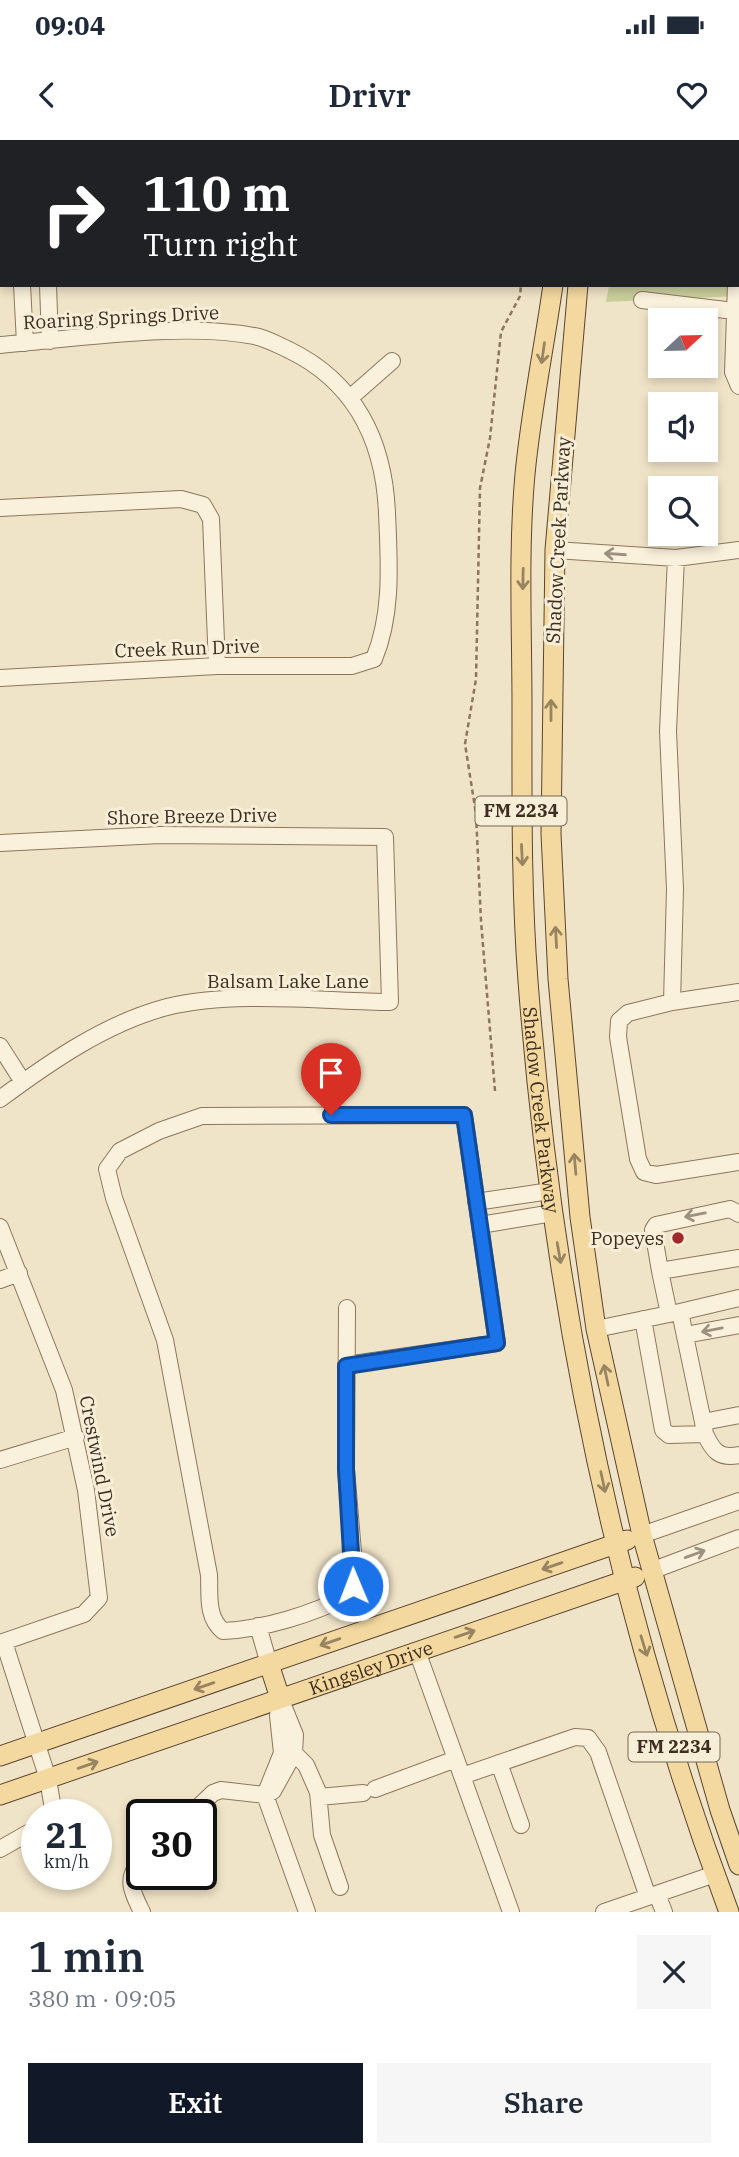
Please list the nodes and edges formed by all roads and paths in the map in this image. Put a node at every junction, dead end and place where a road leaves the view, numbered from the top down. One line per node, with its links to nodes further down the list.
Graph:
1 (22, 287): 10 (street)
2 (48, 287): 9 (street)
3 (522, 287): 27 (path)
4 (553, 287): 30 (main road, Shadow Creek Parkway / FM 2234, one-way to 30)
5 (578, 287): 16 (main road, Shadow Creek Parkway / FM 2234)
6 (736, 287): 8 (street)
7 (642, 300): 8 (street)
8 (734, 311): 13 (street)
9 (50, 341): 10 (street, Roaring Springs Drive); 14 (street, Roaring Springs Drive)
10 (25, 343): 11 (street, Roaring Springs Drive)
11 (0, 345)
12 (392, 361): 14 (street)
13 (739, 386)
14 (351, 397): 19 (street, Creek Run Drive)
15 (0, 508): 19 (street)
16 (555, 550): 18 (street, one-way to 16); 45 (main road, Shadow Creek Parkway / FM 2234, one-way to 16)
17 (739, 550): 18 (street)
18 (676, 558): 24 (street)
19 (216, 666): 20 (street, Creek Run Drive)
20 (0, 678)
21 (0, 843): 23 (street, Shore Breeze Drive)
22 (739, 992): 24 (street)
23 (390, 1002): 26 (street, Balsam Lake Lane)
24 (672, 1002): 29 (street)
25 (0, 1046): 26 (street)
26 (23, 1082): 28 (street, Balsam Lake Lane)
27 (495, 1091)
28 (0, 1099)
29 (739, 1162)
30 (550, 1191): 31 (street); 32 (main road, Shadow Creek Parkway / FM 2234)
31 (476, 1202): 34 (street); 60 (street)
32 (553, 1213): 34 (street); 57 (main road, Shadow Creek Parkway / FM 2234, one-way to 57)
33 (739, 1214): 37 (street, one-way to 37)
34 (480, 1225): 47 (street)
35 (0, 1227): 38 (street, Crestwind Drive)
36 (739, 1258): 37 (street)
37 (660, 1271): 42 (street)
38 (19, 1273): 39 (street); 51 (street, Crestwind Drive)
39 (0, 1280)
40 (739, 1298): 42 (street)
41 (347, 1308): 47 (street)
42 (674, 1313): 43 (street); 46 (street)
43 (643, 1319): 45 (street); 50 (street)
44 (739, 1325): 46 (street, one-way to 46)
45 (596, 1329): 55 (main road, Shadow Creek Parkway / FM 2234, one-way to 45)
46 (685, 1335): 50 (street)
47 (346, 1366): 60 (street)
48 (739, 1405): 50 (street)
49 (739, 1415): 50 (street)
50 (703, 1423): 52 (street)
51 (76, 1437): 53 (street); 61 (street, Crestwind Drive)
52 (739, 1455)
53 (0, 1460)
54 (739, 1501): 55 (street, Kingsley Drive)
55 (642, 1535): 57 (main road, Kingsley Drive); 58 (main road, Shadow Creek Parkway / FM 2234)
56 (739, 1538): 58 (street, Kingsley Drive, one-way to 56)
57 (616, 1543): 59 (main road, Shadow Creek Parkway / FM 2234); 63 (main road, Kingsley Drive, one-way to 63)
58 (651, 1571): 59 (main road, Kingsley Drive); 80 (main road, Shadow Creek Parkway / FM 2234)
59 (624, 1581): 62 (main road, Kingsley Drive, one-way to 59); 81 (main road, Shadow Creek Parkway / FM 2234, one-way to 81)
60 (258, 1626): 63 (street)
61 (2, 1642): 65 (street)
62 (417, 1651): 64 (main road, Kingsley Drive); 68 (street)
63 (269, 1664): 64 (main road); 65 (main road, Kingsley Drive, one-way to 65)
64 (280, 1698): 66 (street); 71 (main road, Kingsley Drive, one-way to 64)
65 (37, 1743): 67 (main road, Kingsley Drive); 71 (street)
66 (288, 1753): 73 (street); 74 (street)
67 (0, 1756)
68 (456, 1759): 70 (street); 74 (street)
69 (499, 1763): 70 (street); 77 (street); 84 (street)
70 (462, 1776): 87 (street)
71 (48, 1779): 72 (main road, Kingsley Drive); 75 (street)
72 (0, 1795)
73 (265, 1795): 76 (street); 86 (street)
74 (319, 1797): 82 (street)
75 (51, 1799)
76 (207, 1799)
77 (522, 1825)
78 (21, 1837): 79 (street)
79 (0, 1849)
80 (739, 1865)
81 (715, 1874): 84 (street); 90 (main road, Shadow Creek Parkway / FM 2234)
82 (340, 1887)
83 (133, 1890): 85 (street)
84 (653, 1895): 88 (street); 89 (street)
85 (142, 1912)
86 (307, 1912)
87 (511, 1912)
88 (604, 1912)
89 (664, 1912)
90 (729, 1912)

